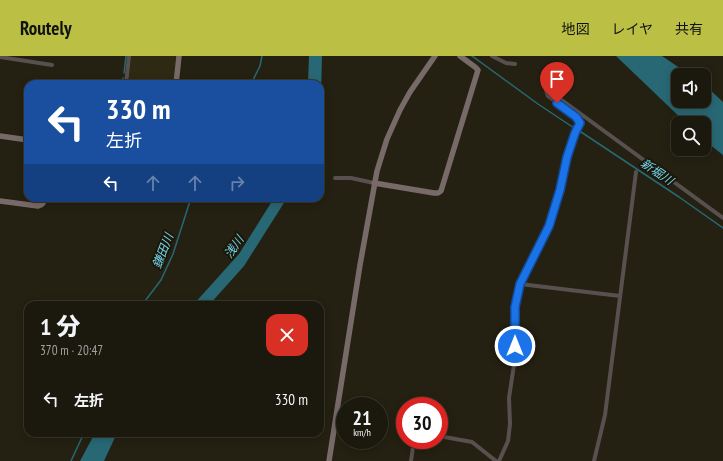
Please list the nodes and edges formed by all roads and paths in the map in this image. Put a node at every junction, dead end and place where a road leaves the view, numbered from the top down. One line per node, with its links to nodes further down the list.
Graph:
1 (129, 56): 9 (street)
2 (179, 56): 10 (street)
3 (460, 56): 15 (street)
4 (492, 56): 7 (street)
5 (0, 57): 8 (street)
6 (434, 57): 15 (street)
7 (515, 64)
8 (52, 65)
9 (126, 80)
10 (176, 80)
11 (0, 136): 12 (street)
12 (24, 139)
13 (636, 172): 20 (street)
14 (335, 178): 15 (street)
15 (374, 183): 23 (street)
16 (0, 201): 17 (street)
17 (44, 202)
18 (723, 218): 19 (street)
19 (520, 284): 20 (street); 25 (street)
20 (620, 296): 26 (street)
21 (448, 438): 25 (street)
22 (413, 449): 24 (street)
23 (328, 461)
24 (411, 461)
25 (498, 461)
26 (594, 461)

